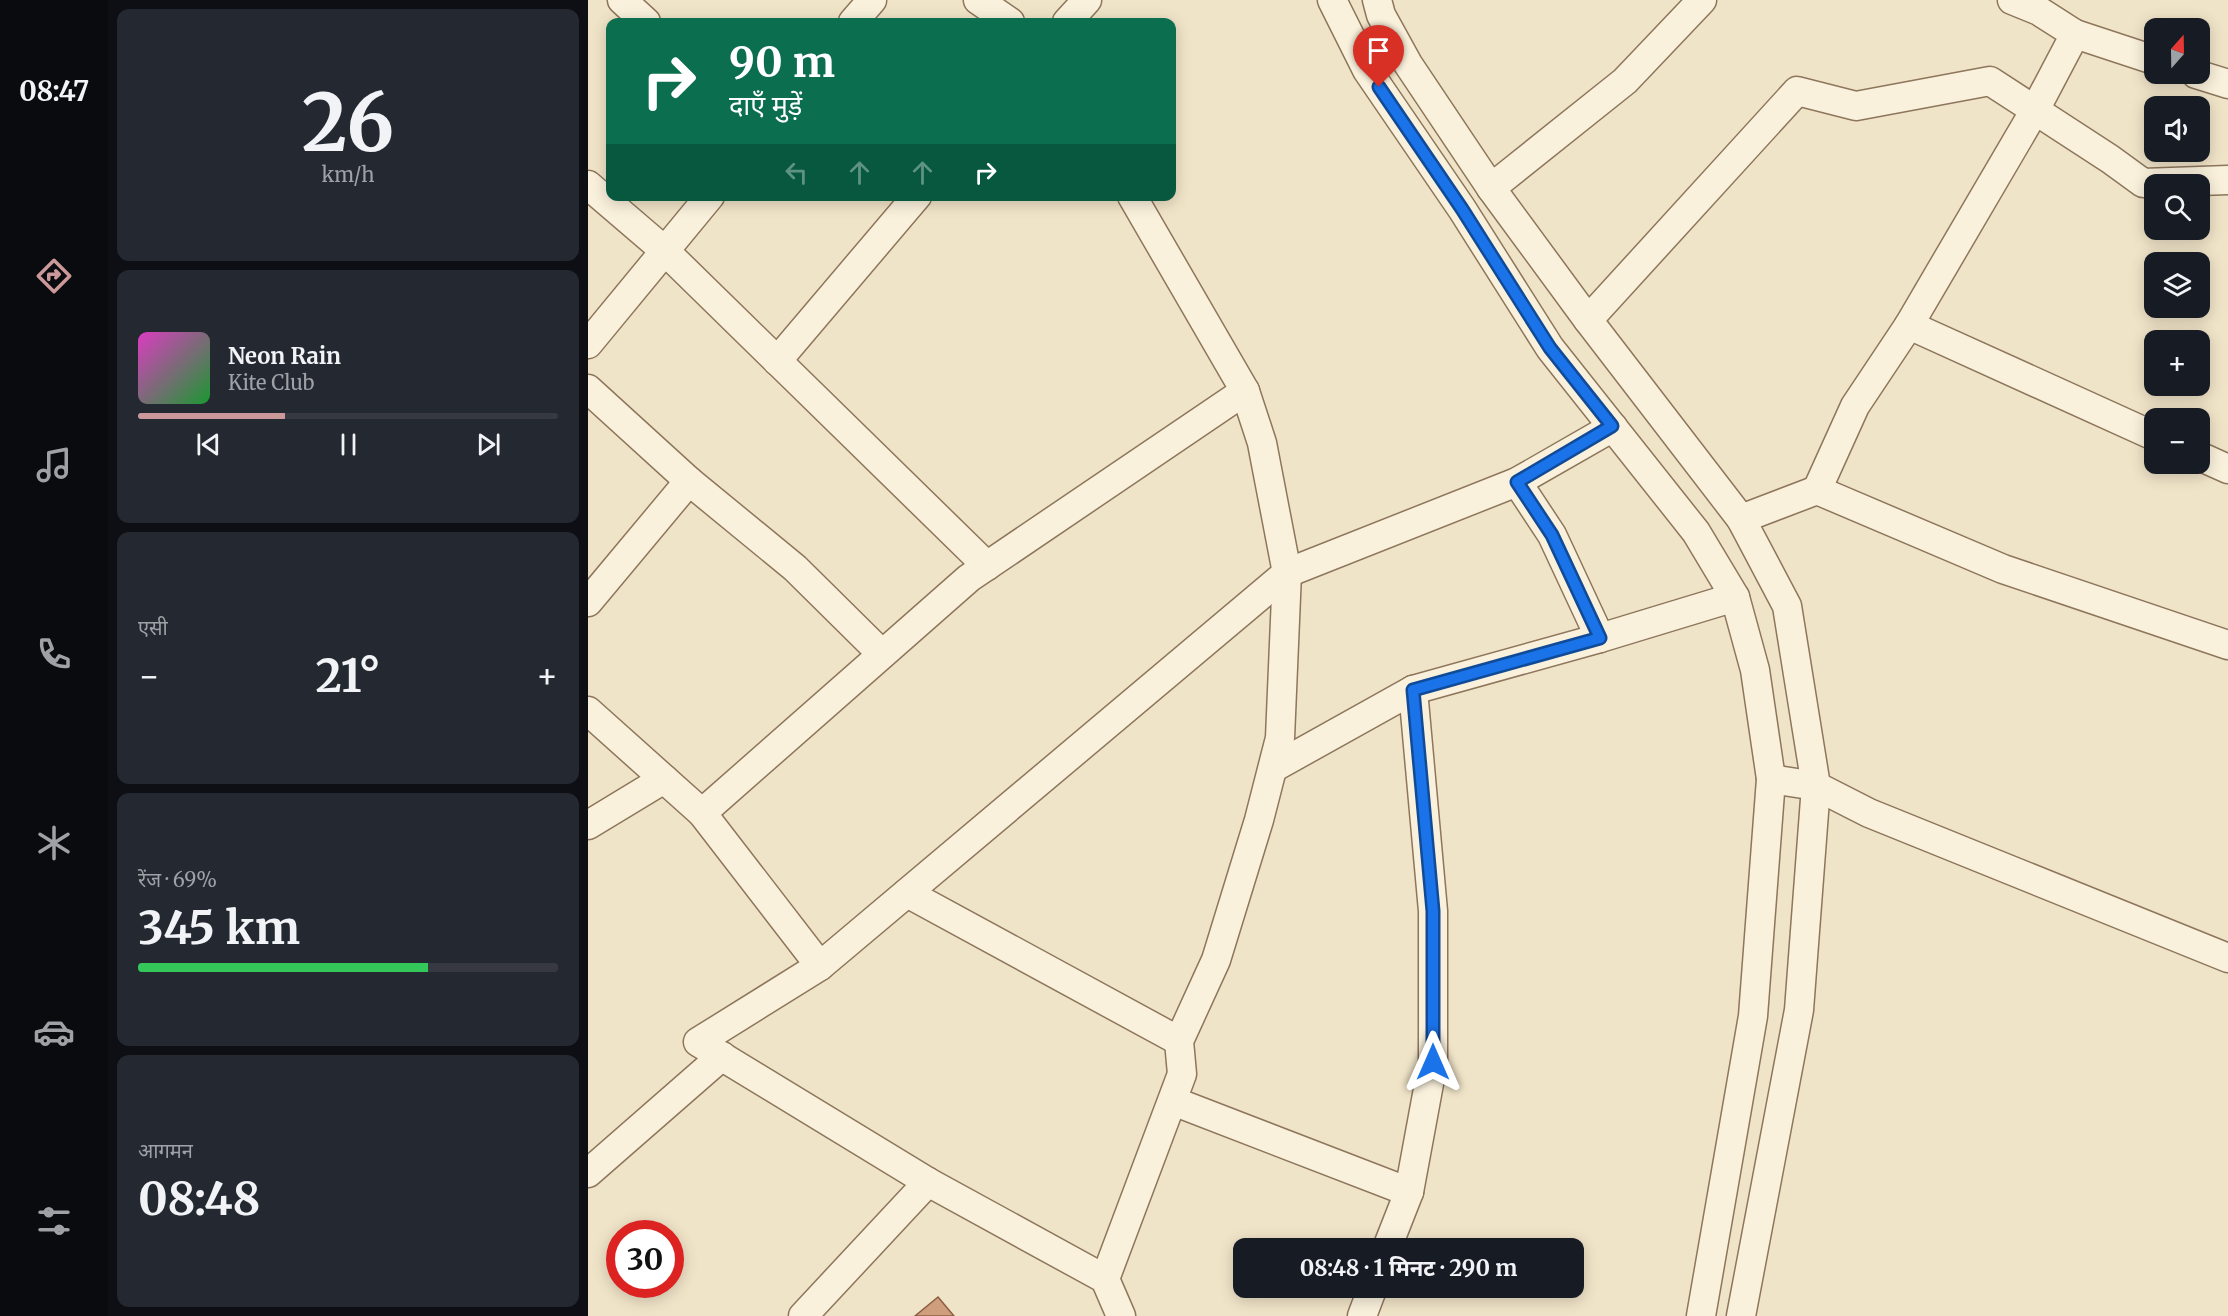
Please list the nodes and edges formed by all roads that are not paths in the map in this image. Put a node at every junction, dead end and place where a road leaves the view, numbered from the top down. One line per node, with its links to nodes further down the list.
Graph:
1 (622, 0): 9 (street)
2 (872, 0): 10 (street)
3 (978, 0): 11 (street)
4 (1087, 0): 12 (street)
5 (1332, 0): 33 (street)
6 (1377, 0): 20 (street)
7 (1702, 0): 20 (street)
8 (2012, 0): 13 (street)
9 (642, 18)
10 (856, 18)
11 (1004, 18)
12 (1071, 18)
13 (2075, 33): 14 (street); 17 (street)
14 (2144, 57)
15 (2210, 78): 16 (street)
16 (2228, 84)
17 (2035, 110): 18 (street); 27 (street); 28 (street)
18 (2228, 180)
19 (588, 184): 21 (street)
20 (1491, 188): 27 (street)
21 (606, 200)
22 (607, 201): 26 (street)
23 (706, 201): 26 (street)
24 (913, 201): 30 (street)
25 (1135, 201): 32 (street)
26 (664, 251): 29 (street); 30 (street)
27 (1588, 320): 40 (street)
28 (1909, 325): 34 (street); 39 (street)
29 (588, 344)
30 (777, 361): 41 (street)
31 (588, 389): 37 (street)
32 (1245, 391): 41 (street); 42 (street)
33 (1612, 426): 38 (street); 43 (street)
34 (2144, 431)
35 (2210, 461): 36 (street)
36 (2228, 469)
37 (689, 481): 44 (street); 47 (street)
38 (1517, 482): 42 (street); 45 (street)
39 (1817, 490): 40 (street); 46 (street)
40 (1741, 519): 53 (street)
41 (987, 566): 47 (street)
42 (1287, 573): 50 (street); 56 (street)
43 (1735, 597): 45 (street); 51 (street)
44 (588, 602)
45 (1600, 638): 48 (street)
46 (2228, 645)
47 (882, 654): 54 (street)
48 (1413, 690): 50 (street); 64 (street)
49 (588, 711): 52 (street)
50 (1273, 768): 59 (street)
51 (1771, 778): 53 (street); 71 (street)
52 (664, 779): 54 (street); 55 (street)
53 (1816, 786): 57 (street); 72 (street)
54 (702, 813): 58 (street)
55 (588, 825)
56 (907, 893): 58 (street); 59 (street)
57 (2228, 958)
58 (820, 966): 60 (street)
59 (1179, 1041): 61 (street)
60 (722, 1056): 62 (street); 63 (street)
61 (1173, 1101): 64 (street); 66 (street)
62 (588, 1173)
63 (928, 1182): 66 (street); 68 (street)
64 (1409, 1192): 65 (street)
65 (1391, 1238)
66 (1105, 1279): 69 (street)
67 (1369, 1298): 70 (street)
68 (803, 1316)
69 (1121, 1316)
70 (1362, 1316)
71 (1701, 1316)
72 (1741, 1316)

